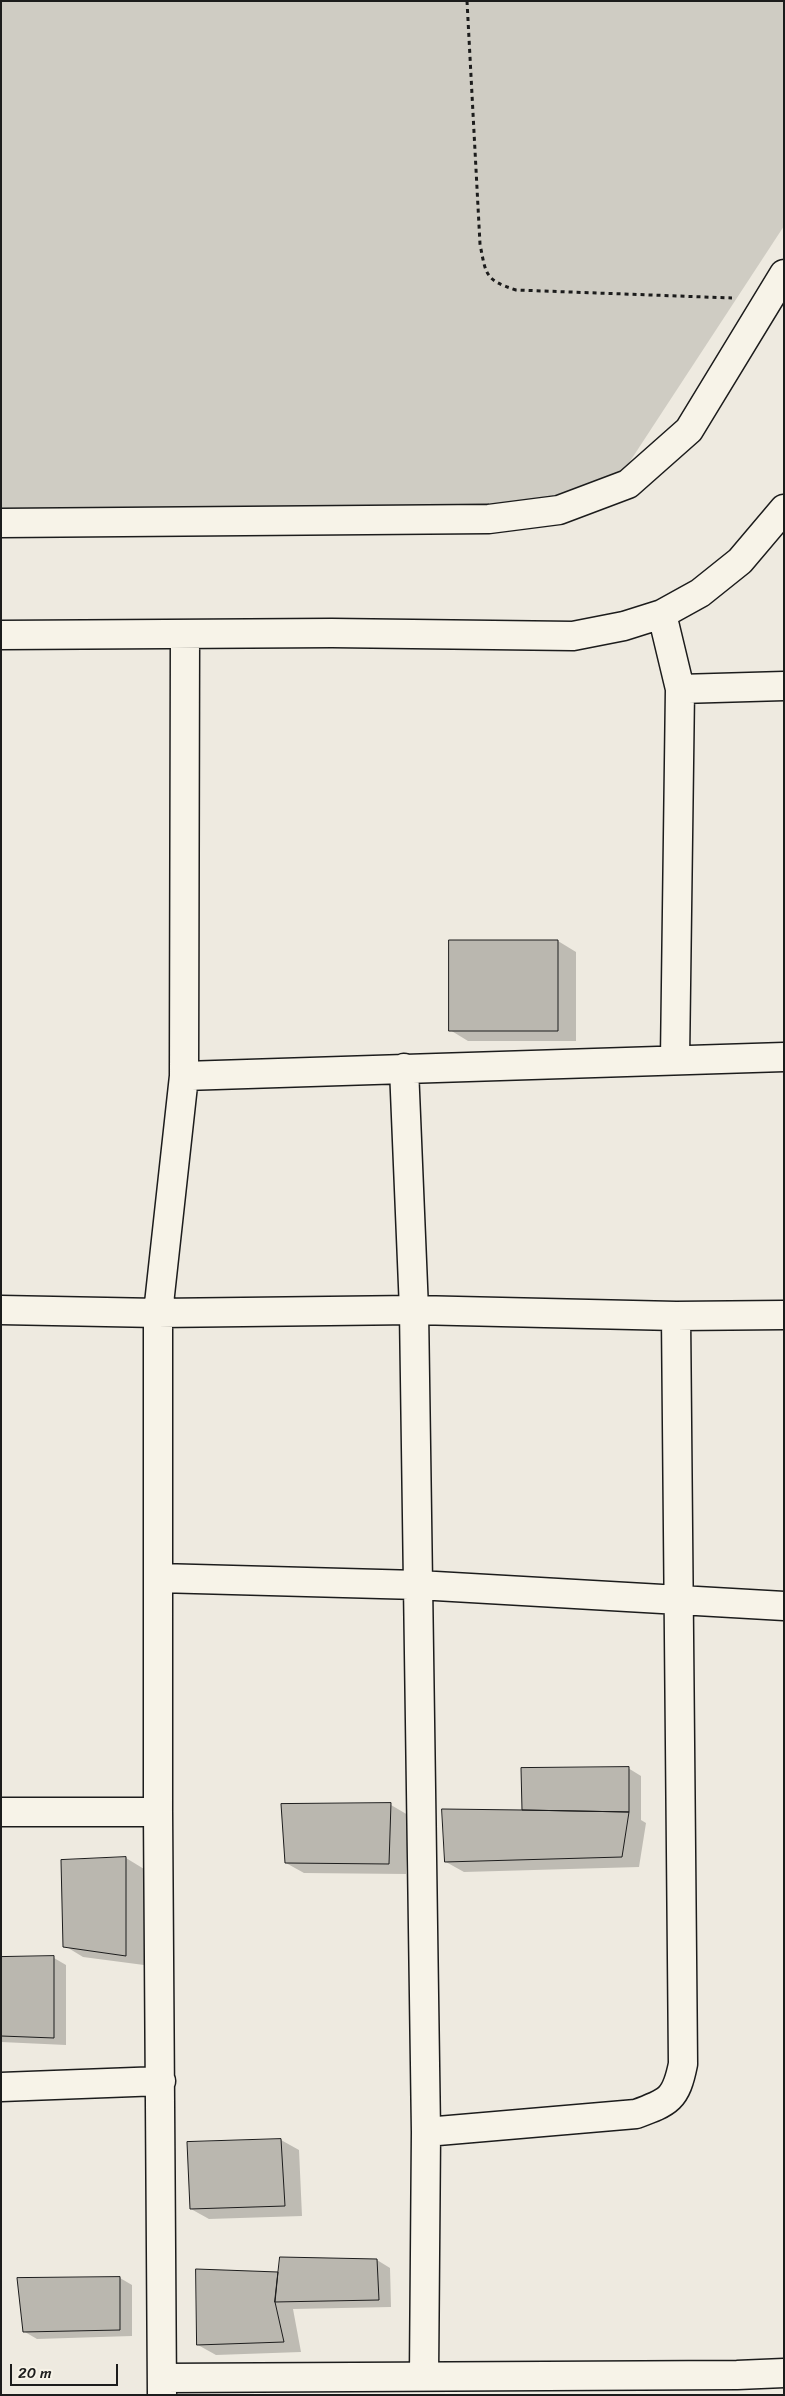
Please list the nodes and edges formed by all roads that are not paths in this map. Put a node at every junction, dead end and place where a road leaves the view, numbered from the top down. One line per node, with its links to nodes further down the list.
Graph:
1 (784, 274): 3 (street)
2 (784, 509): 4 (street)
3 (1, 523)
4 (662, 614): 5 (street); 8 (street)
5 (185, 634): 6 (street); 12 (street)
6 (1, 635)
7 (784, 686): 8 (street)
8 (680, 688): 10 (street)
9 (784, 1057): 10 (street)
10 (675, 1059): 11 (street)
11 (404, 1068): 12 (street); 14 (street)
12 (184, 1076): 15 (street)
13 (1, 1310): 15 (street)
14 (414, 1310): 15 (street); 17 (street); 19 (street)
15 (158, 1313): 18 (street)
16 (784, 1314): 17 (street)
17 (676, 1316): 20 (street)
18 (158, 1578): 19 (street); 23 (street)
19 (418, 1585): 20 (street); 26 (street)
20 (679, 1602): 21 (street); 26 (street)
21 (784, 1606)
22 (1, 1812): 23 (street)
23 (158, 1812): 24 (street)
24 (161, 2081): 25 (street); 29 (street)
25 (1, 2087)
26 (426, 2132): 28 (street)
27 (784, 2373): 28 (street)
28 (424, 2376): 29 (street)
29 (163, 2386)

